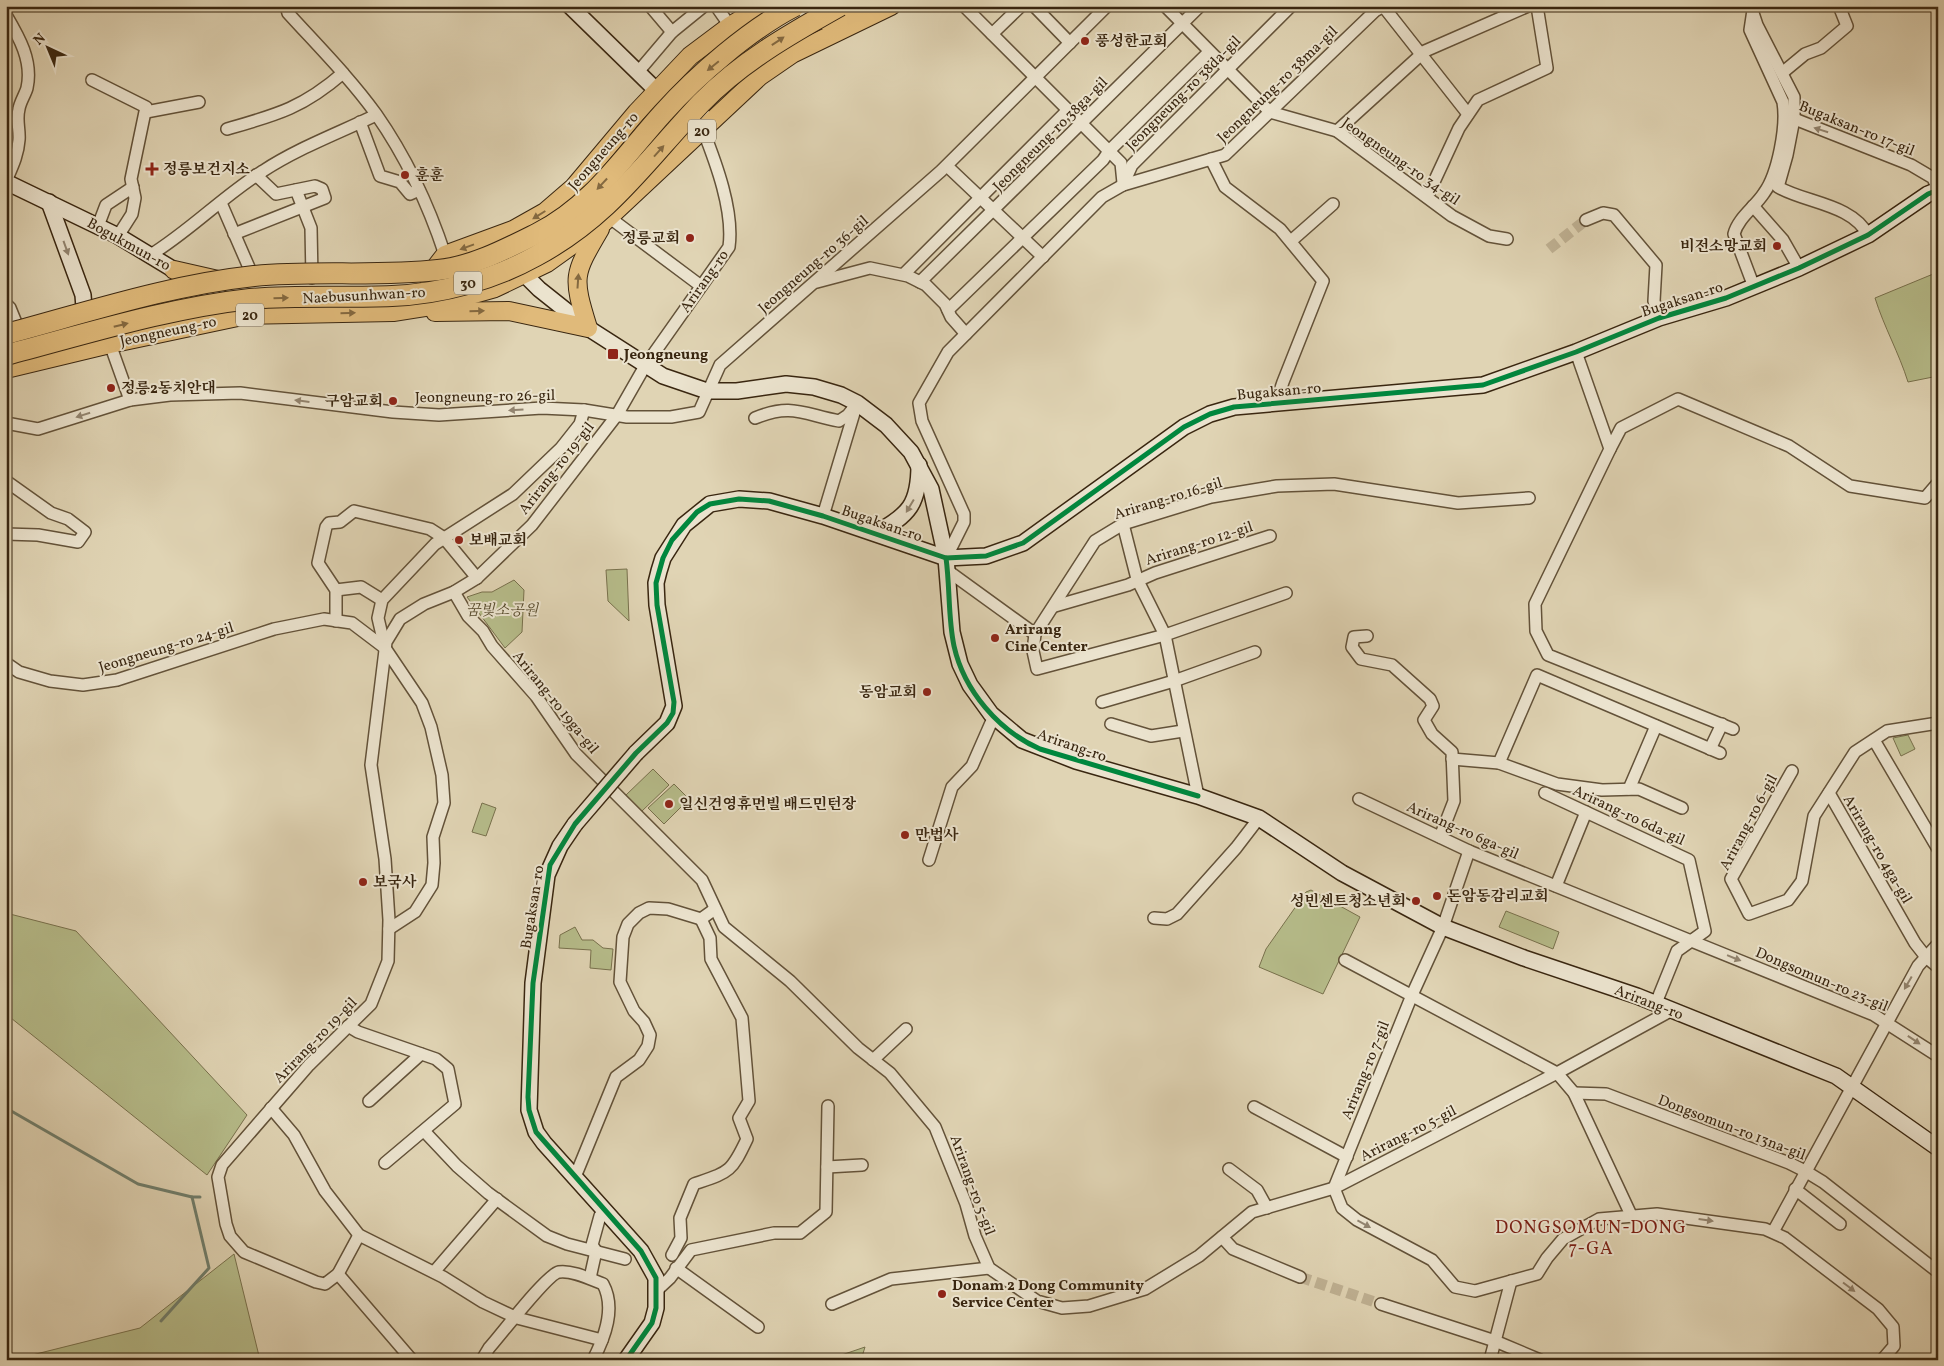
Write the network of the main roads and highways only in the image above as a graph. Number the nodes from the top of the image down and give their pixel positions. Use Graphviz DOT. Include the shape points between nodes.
graph roads {
  1 [pos="763,6"];
  2 [pos="795,6"];
  3 [pos="840,6"];
  4 [pos="859,6"];
  5 [pos="891,6"];
  6 [pos="792,54"];
  7 [pos="607,220"];
  8 [pos="174,270"];
  9 [pos="429,277"];
  10 [pos="230,282"];
  11 [pos="393,312"];
  12 [pos="106,314"];
  13 [pos="50,329"];
  14 [pos="11,337"];
  15 [pos="110,344"];
  16 [pos="6,355"];
  17 [pos="6,364"];
  18 [pos="6,369"];
  1 -- 9 [label="main road, Jeongneung-ro, one-way" via="690,56 656,90 574,187 545,212 513,230 445,255"];
  2 -- 14 [label="highway, Naebusunhwan-ro / 30, one-way, bridge" via="752,35 696,80 662,114 596,191 540,232 479,260 439,270 298,273 212,281 135,298"];
  16 -- 3 [label="highway, Naebusunhwan-ro / 30, one-way, bridge" via="204,306 251,299 393,296 436,291 489,278 536,257 587,224 628,186 702,102 728,78 787,35"];
  4 -- 6 [label="main road" via="834,19"];
  5 -- 6 [label="main road, Jeongneung-ro / 20"];
  6 -- 7 [label="main road, Jeongneung-ro / 20" via="760,76"];
  7 -- 11 [label="main road, Jeongneung-ro / 20" via="570,248 495,288 440,304"];
  11 -- 7 [label="main road, one-way" via="509,311 588,328 577,294 576,278 581,263"];
  8 -- 10 [label="main road"];
  9 -- 10 [label="main road, Jeongneung-ro / 20"];
  9 -- 11 [label="main road" via="439,279 442,290 439,296"];
  10 -- 12 [label="main road, Jeongneung-ro / 20"];
  15 -- 11 [label="main road, Jeongneung-ro / 20, one-way" via="248,315"];
  12 -- 13 [label="main road, Jeongneung-ro / 20"];
  12 -- 15 [label="main road" via="94,324 93,331 98,338"];
  13 -- 14 [label="main road, Jeongneung-ro / 20"];
  13 -- 17 [label="main road" via="66,334 67,344 62,349"];
  15 -- 18 [label="main road, Jeongneung-ro / 20"];
}
